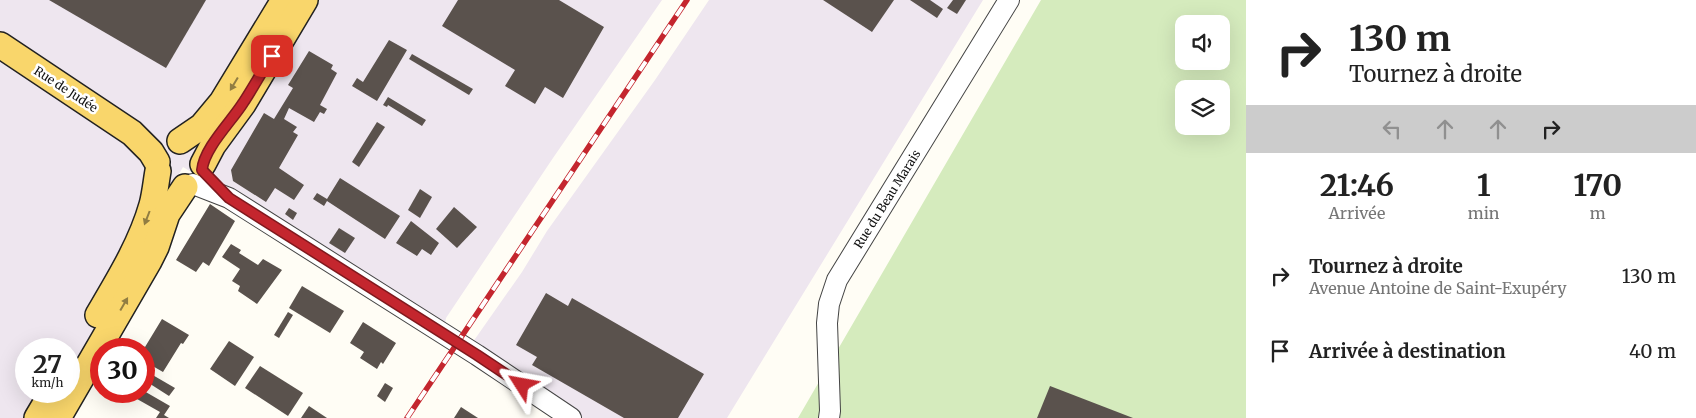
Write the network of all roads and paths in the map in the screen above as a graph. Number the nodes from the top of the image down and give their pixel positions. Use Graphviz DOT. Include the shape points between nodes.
graph roads {
  1 [pos="284,0"];
  2 [pos="305,0"];
  3 [pos="1009,0"];
  4 [pos="0,45"];
  5 [pos="166,154"];
  6 [pos="196,176"];
  7 [pos="80,346"];
  8 [pos="46,403"];
  9 [pos="38,418"];
  10 [pos="58,418"];
  11 [pos="571,418"];
  12 [pos="829,418"];
  1 -- 5 [label="main road, one-way" via="222,102 202,126"];
  2 -- 6 [label="main road"];
  3 -- 12 [label="street, Rue du Beau Marais" via="837,280 827,323"];
  4 -- 5 [label="main road, Rue de Judée" via="132,133 150,152"];
  5 -- 6 [label="main road" via="190,144 196,148 202,157"];
  5 -- 6 [label="main road" via="160,177 168,184 175,187"];
  5 -- 7 [label="main road, one-way" via="133,253"];
  10 -- 6 [label="main road, one-way" via="149,261 167,214"];
  6 -- 11 [label="street"];
  8 -- 9 [label="main road"];
}
